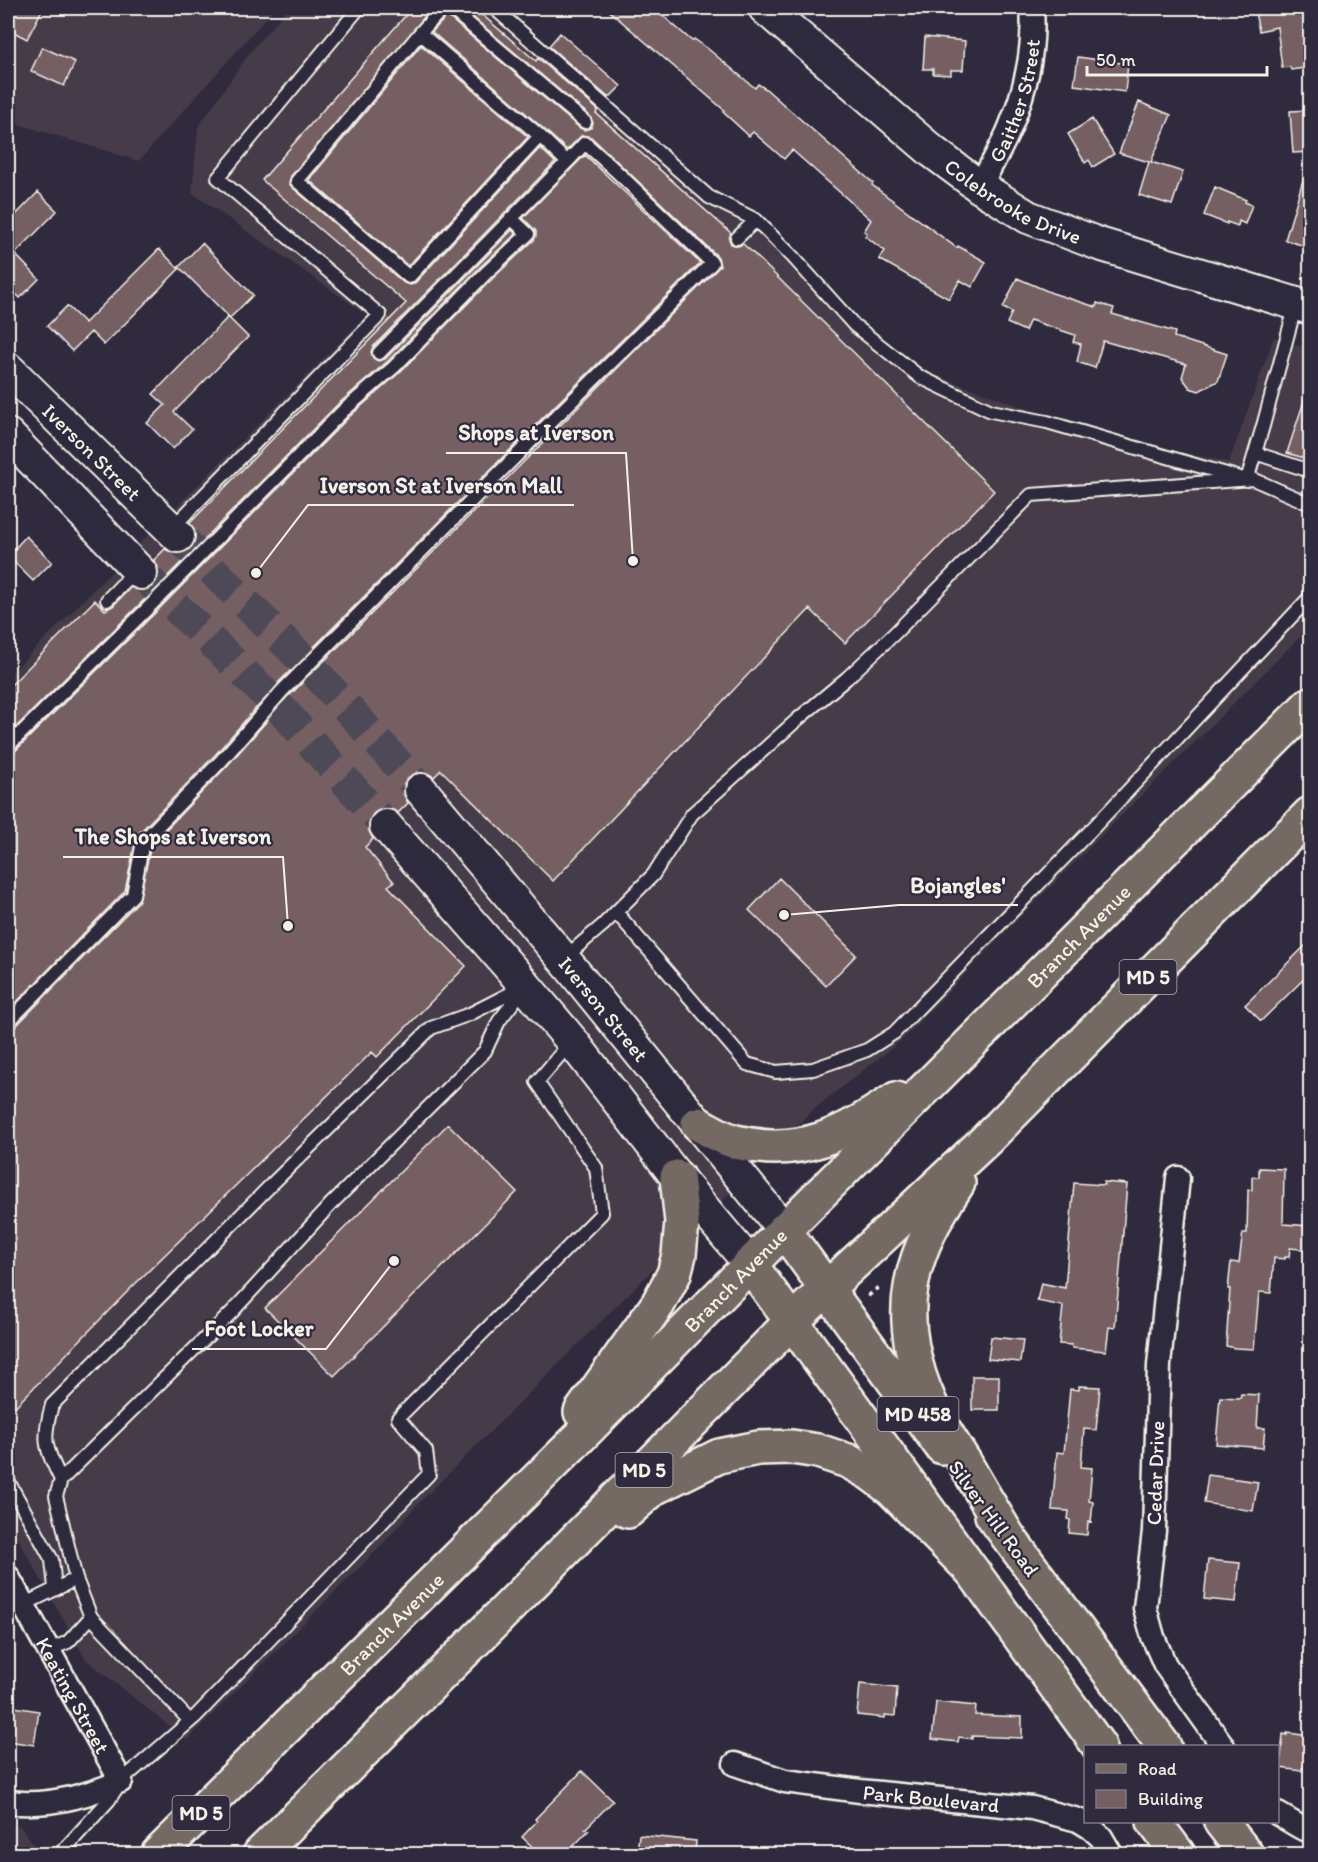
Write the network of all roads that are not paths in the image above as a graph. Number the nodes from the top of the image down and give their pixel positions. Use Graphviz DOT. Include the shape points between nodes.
graph roads {
  1 [pos="359,8"];
  2 [pos="443,8"];
  3 [pos="450,8"];
  4 [pos="494,8"];
  5 [pos="765,8"];
  6 [pos="1032,8"];
  7 [pos="420,33"];
  8 [pos="585,122"];
  9 [pos="540,136"];
  10 [pos="567,162"];
  11 [pos="980,187"];
  12 [pos="511,218"];
  13 [pos="756,219"];
  14 [pos="737,238"];
  15 [pos="1303,305"];
  16 [pos="379,353"];
  17 [pos="8,369"];
  18 [pos="8,435"];
  19 [pos="1255,453"];
  20 [pos="1311,471"];
  21 [pos="1246,480"];
  22 [pos="1311,504"];
  23 [pos="174,533"];
  24 [pos="139,571"];
  25 [pos="1311,597"];
  26 [pos="107,600"];
  27 [pos="1311,704"];
  28 [pos="8,746"];
  29 [pos="421,790"];
  30 [pos="1311,814"];
  31 [pos="386,826"];
  32 [pos="616,912"];
  33 [pos="563,959"];
  34 [pos="525,986"];
  35 [pos="8,1022"];
  36 [pos="572,1041"];
  37 [pos="948,1066"];
  38 [pos="698,1124"];
  39 [pos="986,1140"];
  40 [pos="677,1177"];
  41 [pos="1178,1178"];
  42 [pos="784,1230"];
  43 [pos="750,1264"];
  44 [pos="828,1288"];
  45 [pos="791,1322"];
  46 [pos="61,1479"];
  47 [pos="8,1481"];
  48 [pos="515,1502"];
  49 [pos="1009,1538"];
  50 [pos="972,1571"];
  51 [pos="8,1577"];
  52 [pos="76,1579"];
  53 [pos="55,1588"];
  54 [pos="23,1605"];
  55 [pos="91,1617"];
  56 [pos="497,1619"];
  57 [pos="49,1650"];
  58 [pos="190,1721"];
  59 [pos="1098,1745"];
  60 [pos="1163,1745"];
  61 [pos="1222,1745"];
  62 [pos="735,1764"];
  63 [pos="122,1781"];
  64 [pos="8,1802"];
  65 [pos="1279,1815"];
  66 [pos="1155,1823"];
  67 [pos="1223,1823"];
  68 [pos="1311,1831"];
  69 [pos="60,1854"];
  70 [pos="158,1854"];
  71 [pos="260,1854"];
  72 [pos="1111,1854"];
  73 [pos="1178,1854"];
  74 [pos="1246,1854"];
  1 -- 23 [label="lane" via="218,178 380,315"];
  2 -- 7 [label="lane"];
  3 -- 8 [label="lane"];
  4 -- 13 [label="lane" via="709,197"];
  5 -- 11 [label="main road, Colebrooke Drive" via="933,152"];
  6 -- 11 [label="street, Gaither Street" via="1027,76 1011,125"];
  7 -- 9 [label="lane"];
  7 -- 9 [label="lane" via="297,181 352,229 409,277"];
  9 -- 10 [label="lane"];
  10 -- 12 [label="lane"];
  10 -- 35 [label="lane" via="585,143 712,262 282,691 143,841 134,895"];
  11 -- 15 [label="main road, Colebrooke Drive" via="1028,217 1099,244"];
  12 -- 16 [label="lane"];
  12 -- 28 [label="lane" via="528,234 343,411"];
  13 -- 14 [label="lane"];
  13 -- 21 [label="lane" via="854,325 920,377 991,411 1047,422"];
  15 -- 19 [label="lane"];
  17 -- 23 [label="main road, Iverson Street"];
  18 -- 24 [label="main road"];
  19 -- 20 [label="lane"];
  19 -- 21 [label="lane"];
  21 -- 22 [label="lane" via="1253,479"];
  21 -- 32 [label="lane" via="1031,495 894,634 692,814 653,875"];
  24 -- 26 [label="lane"];
  25 -- 32 [label="lane" via="894,1033 867,1050 813,1069 776,1072 747,1064"];
  27 -- 37 [label="main road, Branch Avenue / MD 5"];
  29 -- 33 [label="main road, Iverson Street"];
  30 -- 39 [label="main road, MD 5"];
  31 -- 34 [label="main road"];
  32 -- 33 [label="lane"];
  33 -- 38 [label="main road, Iverson Street"];
  34 -- 36 [label="main road"];
  34 -- 46 [label="lane" via="499,1021 485,1051 331,1204 232,1312"];
  34 -- 46 [label="lane" via="470,1014 431,1028 51,1405 45,1428 48,1452"];
  36 -- 40 [label="main road"];
  36 -- 58 [label="lane" via="537,1082 596,1168 602,1213 398,1418 426,1451 429,1474"];
  37 -- 38 [label="main road" via="857,1125 817,1142 793,1147 734,1142"];
  37 -- 42 [label="main road, Branch Avenue / MD 5"];
  38 -- 42 [label="main road, Iverson Street"];
  39 -- 44 [label="main road, MD 5"];
  39 -- 49 [label="main road" via="926,1238 917,1260 909,1310 915,1358 930,1403"];
  40 -- 43 [label="main road"];
  40 -- 48 [label="main road" via="682,1222 674,1274 621,1358"];
  41 -- 61 [label="street, Cedar Drive" via="1159,1365 1154,1531 1145,1608 1165,1665"];
  42 -- 43 [label="main road, Branch Avenue / MD 5"];
  42 -- 44 [label="main road, Silver Hill Road / MD 458"];
  43 -- 45 [label="main road, MD 458"];
  43 -- 48 [label="main road, Branch Avenue / MD 5"];
  44 -- 45 [label="main road, MD 5"];
  44 -- 49 [label="main road, Silver Hill Road / MD 458"];
  45 -- 50 [label="main road, MD 458"];
  45 -- 56 [label="main road, MD 5"];
  46 -- 52 [label="lane" via="56,1496"];
  47 -- 53 [label="lane" via="52,1560"];
  48 -- 70 [label="main road, Branch Avenue / MD 5"];
  49 -- 60 [label="main road, Silver Hill Road / MD 458"];
  50 -- 56 [label="main road" via="891,1489 871,1474 818,1451 758,1448 719,1456 654,1488"];
  50 -- 59 [label="main road, MD 458"];
  51 -- 54 [label="street, Keating Street"];
  52 -- 53 [label="lane"];
  52 -- 55 [label="lane"];
  53 -- 54 [label="lane"];
  54 -- 57 [label="street, Keating Street"];
  55 -- 57 [label="lane" via="68,1642"];
  55 -- 58 [label="lane"];
  56 -- 71 [label="main road, MD 5"];
  57 -- 63 [label="street, Keating Street"];
  58 -- 63 [label="lane"];
  62 -- 72 [label="street, Park Boulevard" via="785,1781 1032,1808 1078,1820 1101,1837"];
  63 -- 64 [label="street" via="69,1799"];
  63 -- 69 [label="lane"];
  65 -- 68 [label="street"];
  66 -- 73 [label="main road"];
  67 -- 74 [label="main road"];
}
